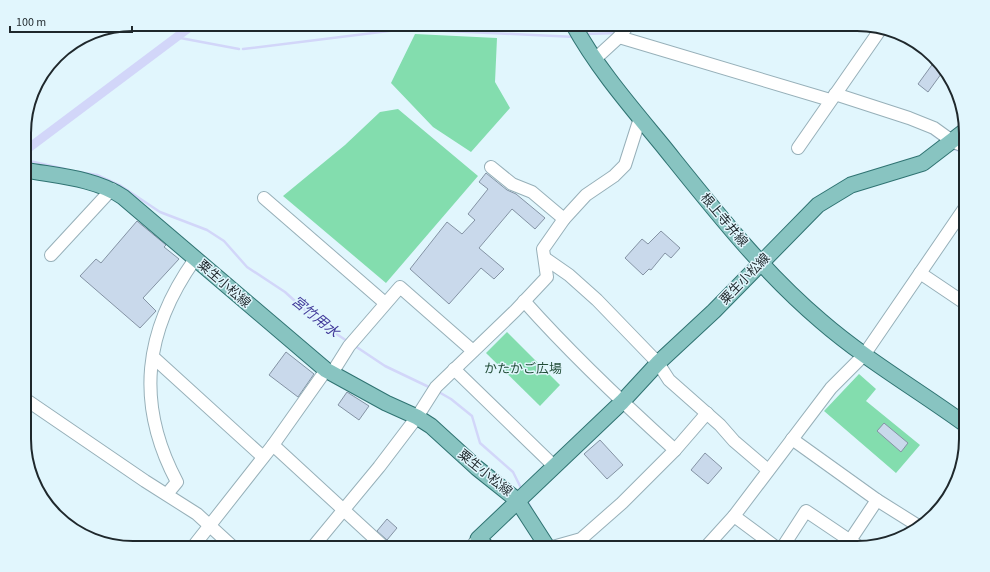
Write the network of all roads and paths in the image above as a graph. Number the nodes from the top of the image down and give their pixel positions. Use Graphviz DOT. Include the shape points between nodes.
graph roads {
  1 [pos="624,31"];
  2 [pos="578,32"];
  3 [pos="878,33"];
  4 [pos="620,37"];
  5 [pos="595,59"];
  6 [pos="833,97"];
  7 [pos="640,118"];
  8 [pos="959,136"];
  9 [pos="952,141"];
  10 [pos="959,144"];
  11 [pos="798,148"];
  12 [pos="491,166"];
  13 [pos="31,171"];
  14 [pos="112,189"];
  15 [pos="264,198"];
  16 [pos="959,216"];
  17 [pos="564,218"];
  18 [pos="52,255"];
  19 [pos="195,259"];
  20 [pos="546,259"];
  21 [pos="761,264"];
  22 [pos="920,273"];
  23 [pos="959,299"];
  24 [pos="524,301"];
  25 [pos="385,303"];
  26 [pos="473,351"];
  27 [pos="864,355"];
  28 [pos="152,357"];
  29 [pos="658,363"];
  30 [pos="454,369"];
  31 [pos="329,372"];
  32 [pos="622,402"];
  33 [pos="31,403"];
  34 [pos="707,413"];
  35 [pos="417,417"];
  36 [pos="959,420"];
  37 [pos="792,438"];
  38 [pos="273,445"];
  39 [pos="675,450"];
  40 [pos="263,457"];
  41 [pos="554,466"];
  42 [pos="768,470"];
  43 [pos="167,494"];
  44 [pos="522,496"];
  45 [pos="877,500"];
  46 [pos="343,509"];
  47 [pos="734,516"];
  48 [pos="210,524"];
  49 [pos="915,524"];
  50 [pos="197,541"];
  51 [pos="227,541"];
  52 [pos="318,541"];
  53 [pos="377,541"];
  54 [pos="483,541"];
  55 [pos="545,541"];
  56 [pos="575,541"];
  57 [pos="711,541"];
  58 [pos="768,541"];
  59 [pos="787,541"];
  60 [pos="843,541"];
  61 [pos="849,541"];
  1 -- 4 [label="street"];
  2 -- 5 [label="main road, 根上寺井線"];
  3 -- 6 [label="street"];
  4 -- 5 [label="street"];
  4 -- 6 [label="street"];
  5 -- 7 [label="main road, 根上寺井線"];
  6 -- 9 [label="street" via="909,118 934,128"];
  6 -- 11 [label="street"];
  7 -- 17 [label="street" via="625,164 614,176 586,195"];
  7 -- 21 [label="main road, 根上寺井線"];
  8 -- 9 [label="main road, 粟生小松線"];
  9 -- 10 [label="street"];
  9 -- 21 [label="main road, 粟生小松線" via="923,163 866,179 836,193 801,220"];
  12 -- 17 [label="street" via="512,184 532,192"];
  13 -- 14 [label="main road, 粟生小松線"];
  14 -- 18 [label="street"];
  14 -- 19 [label="main road, 粟生小松線"];
  15 -- 25 [label="street"];
  16 -- 22 [label="street"];
  17 -- 20 [label="street" via="543,249"];
  19 -- 28 [label="street" via="178,283 166,310"];
  19 -- 31 [label="main road, 粟生小松線"];
  20 -- 24 [label="street" via="547,277"];
  20 -- 29 [label="street" via="597,300"];
  21 -- 27 [label="main road, 根上寺井線" via="820,321"];
  21 -- 29 [label="main road, 粟生小松線"];
  22 -- 23 [label="street"];
  22 -- 27 [label="street"];
  24 -- 26 [label="street"];
  24 -- 32 [label="street"];
  25 -- 26 [label="street" via="400,287"];
  25 -- 31 [label="street"];
  26 -- 30 [label="street"];
  27 -- 36 [label="main road, 根上寺井線"];
  27 -- 37 [label="street" via="831,388"];
  28 -- 40 [label="street"];
  28 -- 43 [label="street" via="150,395 156,433 166,462 177,482"];
  29 -- 32 [label="main road, 粟生小松線"];
  29 -- 34 [label="street" via="670,380"];
  30 -- 35 [label="street" via="434,390"];
  30 -- 41 [label="street"];
  31 -- 35 [label="main road, 粟生小松線"];
  31 -- 38 [label="street"];
  32 -- 39 [label="street"];
  32 -- 41 [label="main road, 粟生小松線"];
  33 -- 43 [label="street"];
  34 -- 39 [label="street"];
  34 -- 42 [label="street" via="734,441"];
  35 -- 44 [label="main road, 粟生小松線"];
  35 -- 46 [label="street"];
  37 -- 42 [label="street"];
  37 -- 45 [label="street"];
  38 -- 40 [label="street"];
  38 -- 46 [label="street"];
  39 -- 56 [label="street" via="622,503 582,539"];
  40 -- 48 [label="street"];
  41 -- 44 [label="main road, 粟生小松線"];
  42 -- 47 [label="street"];
  43 -- 48 [label="street"];
  44 -- 54 [label="main road"];
  44 -- 55 [label="main road"];
  45 -- 49 [label="street"];
  45 -- 61 [label="street"];
  46 -- 52 [label="street"];
  46 -- 53 [label="street"];
  47 -- 57 [label="street"];
  47 -- 58 [label="street"];
  48 -- 50 [label="street"];
  48 -- 51 [label="street"];
  59 -- 60 [label="street" via="806,511"];
}
